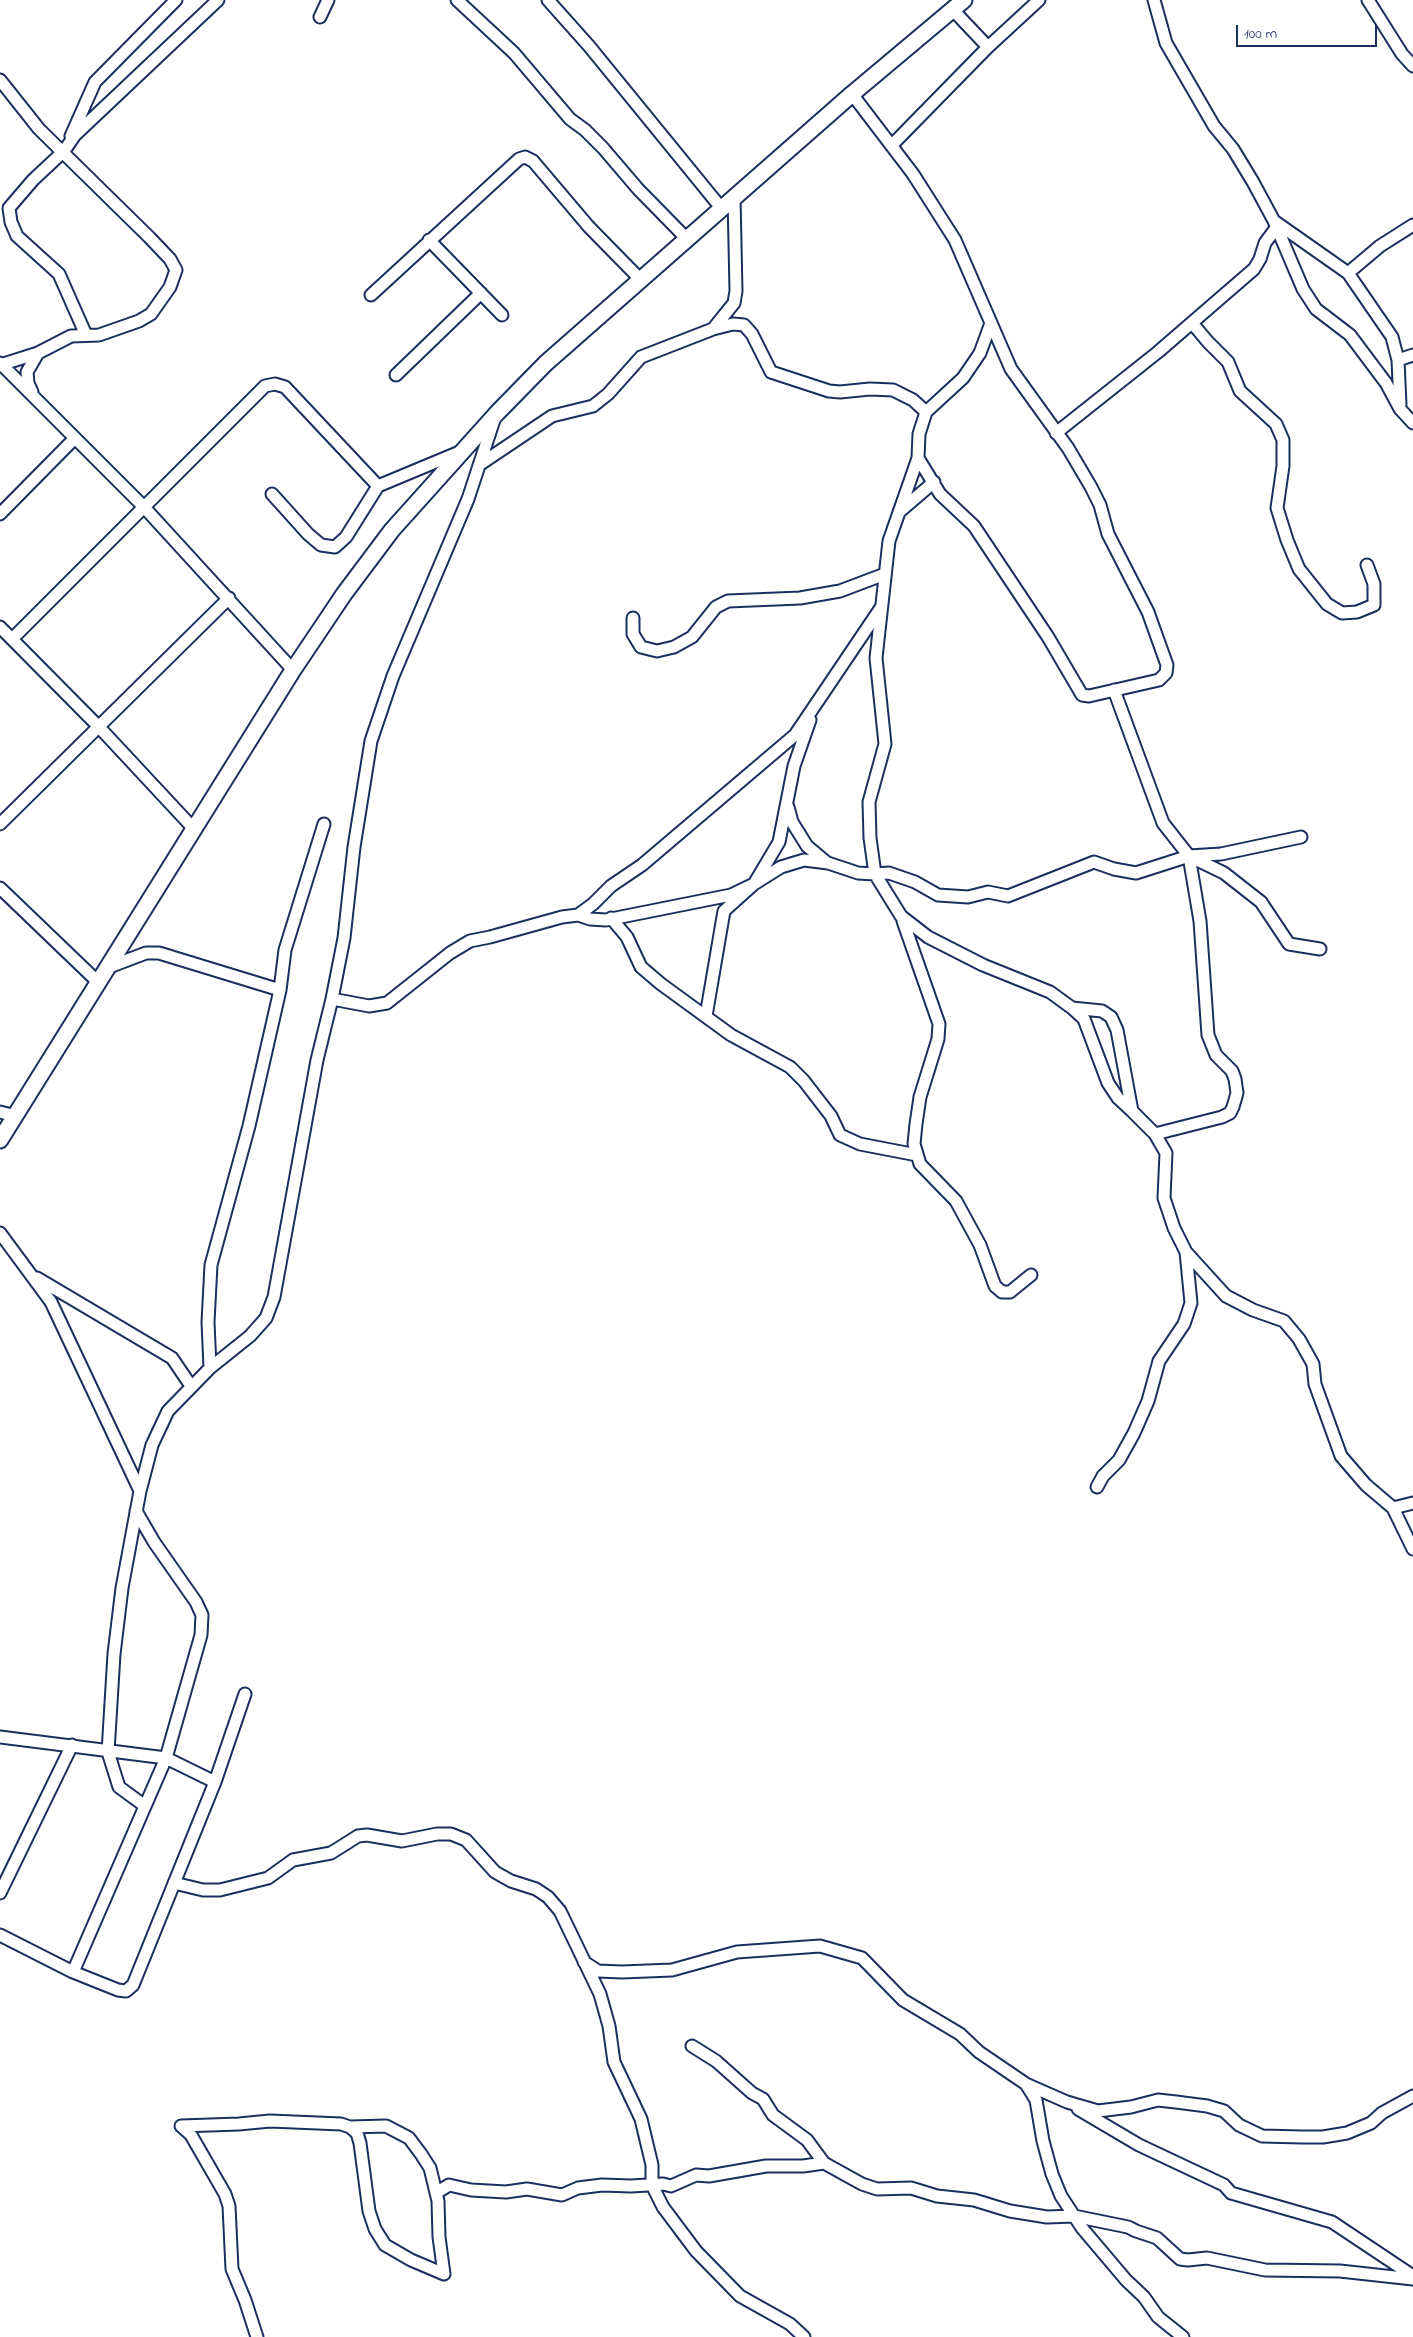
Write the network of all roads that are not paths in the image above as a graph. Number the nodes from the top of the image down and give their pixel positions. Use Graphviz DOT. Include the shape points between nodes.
graph roads {
  1 [pos="176,0"];
  2 [pos="218,0"];
  3 [pos="328,0"];
  4 [pos="457,0"];
  5 [pos="548,0"];
  6 [pos="1039,0"];
  7 [pos="1154,0"];
  8 [pos="1368,0"];
  9 [pos="959,5"];
  10 [pos="320,17"];
  11 [pos="988,47"];
  12 [pos="1413,66"];
  13 [pos="0,80"];
  14 [pos="3,90"];
  15 [pos="852,94"];
  16 [pos="892,145"];
  17 [pos="64,151"];
  18 [pos="734,197"];
  19 [pos="722,209"];
  20 [pos="1275,224"];
  21 [pos="1413,226"];
  22 [pos="687,239"];
  23 [pos="429,240"];
  24 [pos="1348,273"];
  25 [pos="640,280"];
  26 [pos="481,293"];
  27 [pos="371,295"];
  28 [pos="502,315"];
  29 [pos="991,323"];
  30 [pos="1192,323"];
  31 [pos="712,329"];
  32 [pos="86,335"];
  33 [pos="38,353"];
  34 [pos="1413,355"];
  35 [pos="1398,360"];
  36 [pos="0,364"];
  37 [pos="396,375"];
  38 [pos="34,395"];
  39 [pos="1400,409"];
  40 [pos="926,412"];
  41 [pos="497,413"];
  42 [pos="1413,422"];
  43 [pos="1056,434"];
  44 [pos="75,438"];
  45 [pos="462,451"];
  46 [pos="918,458"];
  47 [pos="480,465"];
  48 [pos="934,482"];
  49 [pos="378,486"];
  50 [pos="272,494"];
  51 [pos="143,506"];
  52 [pos="899,512"];
  53 [pos="0,514"];
  54 [pos="1367,565"];
  55 [pos="885,574"];
  56 [pos="229,598"];
  57 [pos="881,607"];
  58 [pos="632,618"];
  59 [pos="0,627"];
  60 [pos="12,639"];
  61 [pos="293,670"];
  62 [pos="1114,690"];
  63 [pos="814,709"];
  64 [pos="99,727"];
  65 [pos="787,804"];
  66 [pos="0,824"];
  67 [pos="324,824"];
  68 [pos="194,829"];
  69 [pos="1301,838"];
  70 [pos="1189,856"];
  71 [pos="828,863"];
  72 [pos="875,874"];
  73 [pos="754,884"];
  74 [pos="0,888"];
  75 [pos="578,915"];
  76 [pos="901,916"];
  77 [pos="612,918"];
  78 [pos="1320,949"];
  79 [pos="109,967"];
  80 [pos="99,983"];
  81 [pos="280,990"];
  82 [pos="332,999"];
  83 [pos="1072,1008"];
  84 [pos="706,1016"];
  85 [pos="1132,1111"];
  86 [pos="0,1112"];
  87 [pos="16,1116"];
  88 [pos="1155,1134"];
  89 [pos="0,1140"];
  90 [pos="917,1155"];
  91 [pos="0,1233"];
  92 [pos="1186,1252"];
  93 [pos="30,1273"];
  94 [pos="1031,1275"];
  95 [pos="210,1368"];
  96 [pos="191,1386"];
  97 [pos="1097,1488"];
  98 [pos="140,1491"];
  99 [pos="1413,1503"];
  100 [pos="1393,1508"];
  101 [pos="136,1511"];
  102 [pos="1400,1520"];
  103 [pos="1413,1525"];
  104 [pos="1413,1549"];
  105 [pos="245,1694"];
  106 [pos="1,1739"];
  107 [pos="72,1745"];
  108 [pos="108,1752"];
  109 [pos="166,1758"];
  110 [pos="215,1782"];
  111 [pos="145,1806"];
  112 [pos="174,1883"];
  113 [pos="0,1893"];
  114 [pos="0,1935"];
  115 [pos="583,1960"];
  116 [pos="73,1972"];
  117 [pos="692,2046"];
  118 [pos="1026,2084"];
  119 [pos="1413,2096"];
  120 [pos="1067,2102"];
  121 [pos="350,2127"];
  122 [pos="824,2163"];
  123 [pos="652,2185"];
  124 [pos="436,2193"];
  125 [pos="1074,2216"];
  126 [pos="1413,2277"];
  127 [pos="257,2337"];
  128 [pos="804,2337"];
  129 [pos="1183,2337"];
  1 -- 17 [label="street" via="95,82"];
  2 -- 17 [label="street" via="75,135"];
  3 -- 10 [label="street"];
  4 -- 22 [label="street" via="514,53 570,119 603,148"];
  5 -- 19 [label="street"];
  6 -- 11 [label="street"];
  7 -- 20 [label="street" via="1170,51 1214,126 1233,149"];
  8 -- 12 [label="street"];
  9 -- 11 [label="street"];
  9 -- 15 [label="main road"];
  11 -- 16 [label="street"];
  13 -- 14 [label="street"];
  14 -- 17 [label="street"];
  15 -- 16 [label="street"];
  15 -- 18 [label="main road"];
  16 -- 29 [label="street" via="955,240"];
  17 -- 32 [label="street" via="9,208 17,236 59,274"];
  17 -- 32 [label="street" via="176,270 170,287 151,314 107,332"];
  18 -- 19 [label="main road"];
  18 -- 31 [label="street" via="734,303"];
  19 -- 22 [label="main road"];
  20 -- 24 [label="street"];
  20 -- 30 [label="street" via="1254,269"];
  20 -- 39 [label="street" via="1303,289 1316,308 1350,335 1386,383"];
  21 -- 24 [label="street" via="1380,246"];
  22 -- 25 [label="main road"];
  23 -- 25 [label="street" via="519,159 528,157"];
  23 -- 26 [label="street"];
  23 -- 27 [label="street"];
  24 -- 35 [label="street" via="1392,337"];
  25 -- 41 [label="main road" via="546,363"];
  26 -- 28 [label="street"];
  26 -- 37 [label="street"];
  29 -- 40 [label="street" via="980,353 963,378"];
  29 -- 43 [label="street" via="1011,369"];
  30 -- 43 [label="street"];
  30 -- 54 [label="street" via="1228,362 1240,391 1276,424 1283,440 1278,508 1299,569 1327,604 1342,613 1357,612 1374,605 1374,584"];
  31 -- 40 [label="street" via="744,325 772,372 786,378 835,391 893,390 913,400"];
  31 -- 47 [label="street" via="641,357 593,406 552,416"];
  32 -- 33 [label="street" via="61,340"];
  33 -- 36 [label="street"];
  33 -- 38 [label="street" via="26,372"];
  34 -- 35 [label="street"];
  35 -- 39 [label="street"];
  36 -- 38 [label="street"];
  38 -- 44 [label="street"];
  39 -- 42 [label="street"];
  40 -- 46 [label="street" via="919,434"];
  41 -- 45 [label="main road"];
  41 -- 47 [label="street"];
  43 -- 62 [label="street" via="1100,505 1108,534 1148,612 1167,665 1166,673 1159,680"];
  44 -- 51 [label="street"];
  44 -- 53 [label="street"];
  45 -- 49 [label="street"];
  45 -- 61 [label="main road" via="392,530"];
  46 -- 48 [label="street"];
  46 -- 52 [label="street"];
  47 -- 82 [label="street" via="393,676 371,742 354,846 344,938"];
  48 -- 52 [label="street"];
  48 -- 62 [label="street" via="940,494 974,526 1048,637 1082,695"];
  49 -- 50 [label="street" via="351,530 335,546 321,545"];
  49 -- 51 [label="street" via="285,387 275,384 265,386"];
  51 -- 56 [label="street"];
  51 -- 60 [label="street"];
  52 -- 55 [label="street" via="889,541"];
  55 -- 57 [label="street"];
  55 -- 58 [label="street" via="840,591 800,598 728,601 716,607 692,637 674,647 657,651 641,647 633,634"];
  56 -- 61 [label="street"];
  56 -- 64 [label="street"];
  57 -- 63 [label="street"];
  57 -- 72 [label="street" via="876,658 885,744 869,802"];
  59 -- 60 [label="street"];
  60 -- 64 [label="street"];
  61 -- 68 [label="main road"];
  62 -- 70 [label="street" via="1163,823"];
  63 -- 65 [label="street" via="794,766"];
  63 -- 75 [label="street" via="795,735"];
  64 -- 66 [label="street"];
  64 -- 68 [label="street"];
  65 -- 71 [label="street" via="792,822 807,846"];
  65 -- 73 [label="street" via="779,842"];
  67 -- 81 [label="street" via="285,950"];
  68 -- 79 [label="main road"];
  69 -- 70 [label="street" via="1221,854"];
  70 -- 72 [label="street" via="1136,872 1094,862 1008,896 988,892 968,898 938,895 916,882 889,874"];
  70 -- 78 [label="street" via="1224,873 1261,902 1290,944"];
  70 -- 88 [label="street" via="1200,921 1208,1035 1216,1055 1236,1079 1236,1093 1230,1113"];
  71 -- 72 [label="street" via="858,873"];
  71 -- 73 [label="street" via="804,860 781,868"];
  72 -- 76 [label="street"];
  73 -- 77 [label="street" via="731,895 703,902"];
  73 -- 84 [label="street" via="724,911"];
  74 -- 80 [label="street"];
  75 -- 77 [label="street" via="590,919"];
  75 -- 82 [label="street" via="470,941 387,1003 369,1006"];
  76 -- 83 [label="street" via="933,940 1050,992"];
  76 -- 90 [label="street" via="939,1024 938,1039 920,1097 914,1144"];
  77 -- 84 [label="street" via="627,937 641,967"];
  79 -- 80 [label="main road"];
  79 -- 81 [label="street" via="146,953 159,953"];
  80 -- 87 [label="main road"];
  81 -- 95 [label="street" via="249,1126 212,1265 208,1322"];
  82 -- 95 [label="street" via="317,1060 274,1297 266,1318 250,1336"];
  83 -- 85 [label="street" via="1084,1019 1108,1083"];
  83 -- 85 [label="street" via="1102,1011 1111,1017 1117,1030"];
  84 -- 90 [label="street" via="731,1035 790,1067 831,1116 840,1135 860,1144"];
  85 -- 88 [label="street"];
  86 -- 87 [label="street"];
  87 -- 89 [label="main road"];
  88 -- 92 [label="street" via="1166,1153 1164,1198"];
  90 -- 94 [label="street" via="920,1164 956,1202 980,1245 995,1286 1002,1292 1010,1292"];
  91 -- 93 [label="street"];
  92 -- 97 [label="street" via="1190,1303 1184,1324 1159,1361 1148,1401 1134,1433 1119,1460 1103,1476"];
  92 -- 100 [label="street" via="1226,1296 1284,1321 1299,1339 1313,1364 1315,1384 1342,1456 1366,1485"];
  93 -- 96 [label="street" via="172,1358"];
  93 -- 98 [label="street" via="51,1302"];
  95 -- 96 [label="street"];
  96 -- 98 [label="street" via="168,1411 152,1445"];
  98 -- 101 [label="street"];
  99 -- 100 [label="street"];
  100 -- 102 [label="street"];
  101 -- 108 [label="street" via="114,1654"];
  101 -- 109 [label="street" via="202,1615 200,1635"];
  102 -- 103 [label="street"];
  102 -- 104 [label="street"];
  105 -- 110 [label="street"];
  106 -- 107 [label="street"];
  107 -- 108 [label="street"];
  107 -- 113 [label="street"];
  108 -- 109 [label="street"];
  108 -- 111 [label="street" via="119,1787"];
  109 -- 110 [label="street"];
  109 -- 111 [label="street"];
  110 -- 112 [label="street"];
  111 -- 116 [label="street"];
  112 -- 115 [label="street" via="203,1890 220,1890 268,1878 293,1860 331,1853 358,1836 402,1841 451,1834 466,1840 495,1872 548,1896 560,1911"];
  112 -- 116 [label="street" via="133,1985 126,1991 118,1990"];
  114 -- 116 [label="street"];
  115 -- 118 [label="street" via="598,1971 622,1972 672,1970 737,1952 820,1946 842,1952 862,1958 902,2000 960,2034 979,2052"];
  115 -- 123 [label="street" via="600,1994 618,2072 641,2118 652,2165"];
  117 -- 122 [label="street" via="763,2099 773,2115 807,2140"];
  118 -- 120 [label="street"];
  118 -- 125 [label="street" via="1036,2100 1052,2174"];
  119 -- 120 [label="street" via="1371,2123 1347,2133 1323,2137 1262,2136 1239,2125 1224,2111 1207,2106 1158,2100 1098,2111"];
  120 -- 126 [label="street" via="1138,2145 1224,2186 1231,2193 1332,2222"];
  121 -- 124 [label="street" via="386,2126 409,2138 430,2168"];
  121 -- 124 [label="street" via="357,2133 360,2143 369,2210 385,2245 444,2274"];
  121 -- 127 [label="street" via="270,2121 181,2126 191,2135 225,2194 232,2269"];
  122 -- 123 [label="street" via="766,2166 690,2176 671,2186"];
  122 -- 125 [label="street" via="877,2189 911,2188 1010,2210 1047,2216"];
  123 -- 124 [label="street" via="602,2184 578,2188 562,2196 527,2189 506,2192 449,2185"];
  123 -- 128 [label="street" via="677,2227 723,2280 740,2296 790,2324"];
  125 -- 126 [label="street" via="1145,2233 1157,2238 1180,2259 1207,2258 1265,2270 1340,2271"];
  125 -- 129 [label="street" via="1158,2317"];
}
